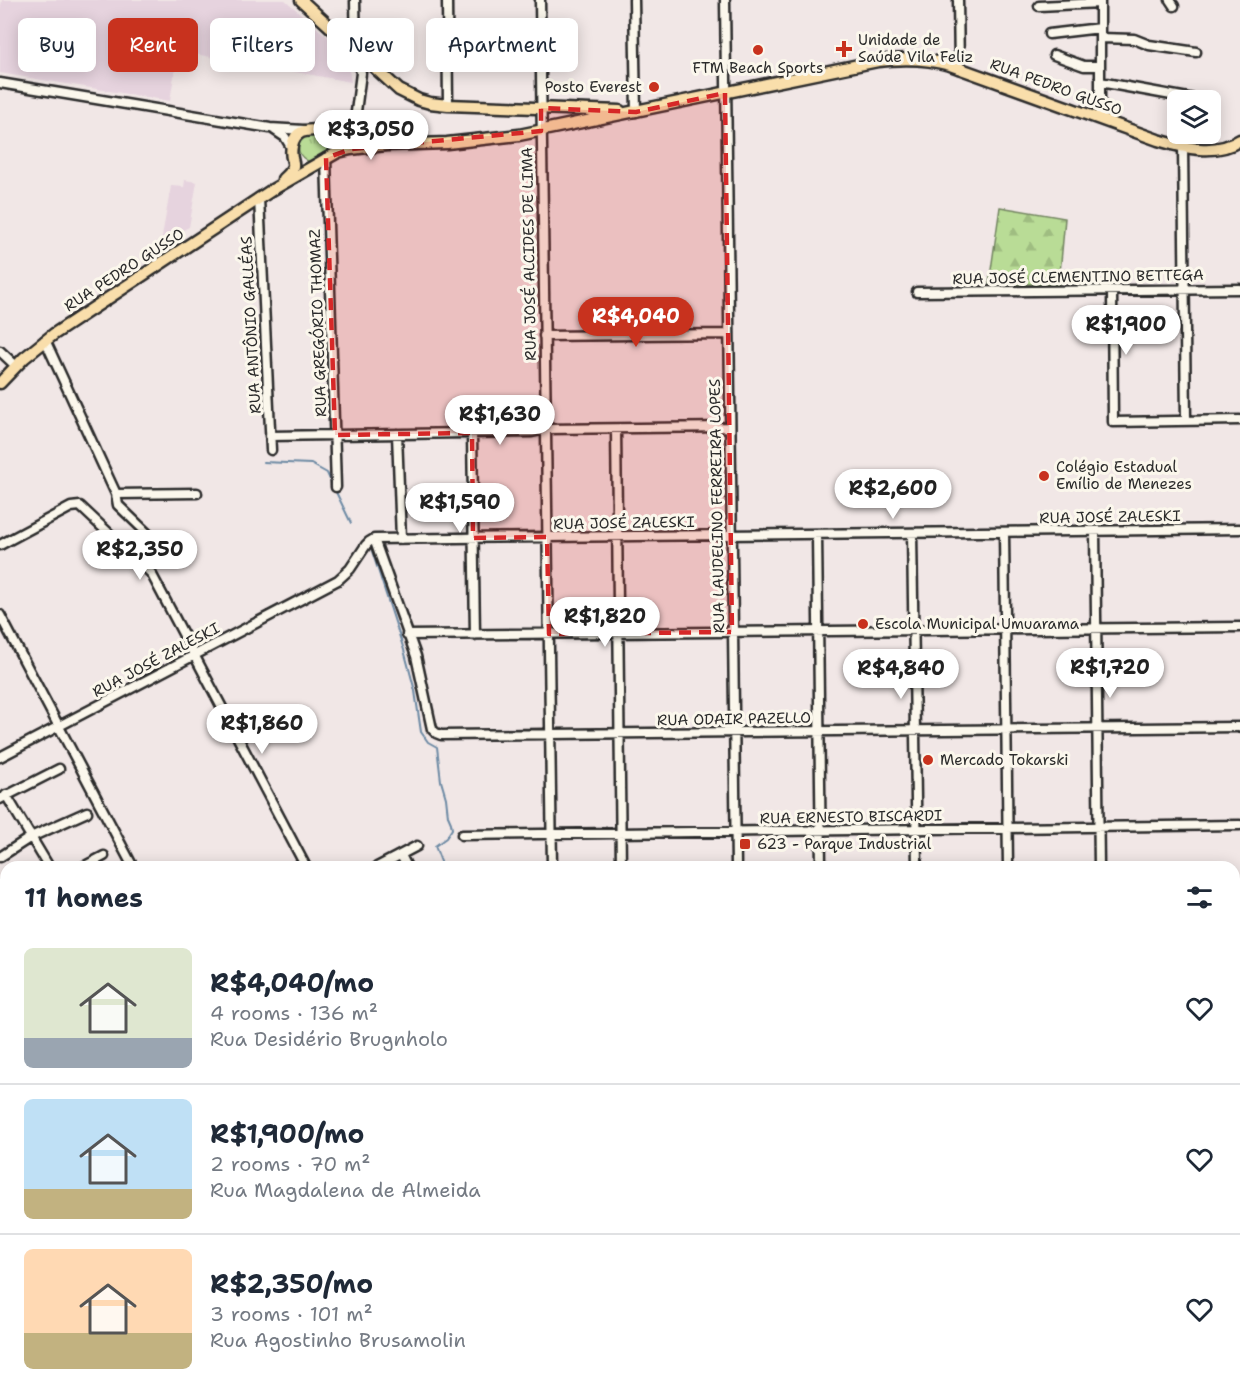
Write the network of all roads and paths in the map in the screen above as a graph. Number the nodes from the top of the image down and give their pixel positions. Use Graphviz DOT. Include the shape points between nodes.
graph roads {
  1 [pos="301,0"];
  2 [pos="355,0"];
  3 [pos="447,0"];
  4 [pos="540,0"];
  5 [pos="634,0"];
  6 [pos="725,0"];
  7 [pos="958,0"];
  8 [pos="1101,1"];
  9 [pos="1078,2"];
  10 [pos="1039,6"];
  11 [pos="355,18"];
  12 [pos="327,24"];
  13 [pos="1100,33"];
  14 [pos="1049,34"];
  15 [pos="1196,52"];
  16 [pos="1054,55"];
  17 [pos="1100,66"];
  18 [pos="959,69"];
  19 [pos="361,72"];
  20 [pos="378,72"];
  21 [pos="1100,82"];
  22 [pos="0,83"];
  23 [pos="725,93"];
  24 [pos="1167,94"];
  25 [pos="448,105"];
  26 [pos="541,108"];
  27 [pos="355,112"];
  28 [pos="636,112"];
  29 [pos="1100,119"];
  30 [pos="270,128"];
  31 [pos="304,130"];
  32 [pos="339,130"];
  33 [pos="541,131"];
  34 [pos="353,135"];
  35 [pos="1240,137"];
  36 [pos="386,145"];
  37 [pos="1183,146"];
  38 [pos="351,149"];
  39 [pos="292,153"];
  40 [pos="326,158"];
  41 [pos="307,169"];
  42 [pos="272,190"];
  43 [pos="259,198"];
  44 [pos="1240,289"];
  45 [pos="1112,290"];
  46 [pos="1184,290"];
  47 [pos="917,292"];
  48 [pos="728,334"];
  49 [pos="544,336"];
  50 [pos="45,340"];
  51 [pos="0,351"];
  52 [pos="16,366"];
  53 [pos="0,383"];
  54 [pos="1240,420"];
  55 [pos="1186,421"];
  56 [pos="730,427"];
  57 [pos="546,429"];
  58 [pos="616,429"];
  59 [pos="472,433"];
  60 [pos="397,434"];
  61 [pos="335,435"];
  62 [pos="270,436"];
  63 [pos="271,450"];
  64 [pos="336,487"];
  65 [pos="197,493"];
  66 [pos="116,494"];
  67 [pos="1240,529"];
  68 [pos="1095,531"];
  69 [pos="1004,532"];
  70 [pos="912,533"];
  71 [pos="817,534"];
  72 [pos="731,535"];
  73 [pos="150,536"];
  74 [pos="617,536"];
  75 [pos="547,537"];
  76 [pos="473,538"];
  77 [pos="374,539"];
  78 [pos="401,539"];
  79 [pos="0,545"];
  80 [pos="0,615"];
  81 [pos="1240,627"];
  82 [pos="1096,629"];
  83 [pos="914,630"];
  84 [pos="1005,630"];
  85 [pos="818,631"];
  86 [pos="732,632"];
  87 [pos="618,633"];
  88 [pos="549,634"];
  89 [pos="407,635"];
  90 [pos="474,635"];
  91 [pos="194,655"];
  92 [pos="59,726"];
  93 [pos="1240,727"];
  94 [pos="1097,728"];
  95 [pos="1007,729"];
  96 [pos="915,730"];
  97 [pos="734,732"];
  98 [pos="819,732"];
  99 [pos="619,734"];
  100 [pos="550,735"];
  101 [pos="0,757"];
  102 [pos="59,769"];
  103 [pos="3,797"];
  104 [pos="87,812"];
  105 [pos="1240,825"];
  106 [pos="1099,826"];
  107 [pos="1008,828"];
  108 [pos="916,829"];
  109 [pos="821,830"];
  110 [pos="735,832"];
  111 [pos="620,833"];
  112 [pos="552,834"];
  113 [pos="462,835"];
  114 [pos="31,837"];
  115 [pos="417,846"];
  116 [pos="400,855"];
  117 [pos="104,856"];
  118 [pos="0,857"];
  119 [pos="45,861"];
  120 [pos="94,861"];
  121 [pos="130,861"];
  122 [pos="303,861"];
  123 [pos="394,861"];
  124 [pos="404,861"];
  125 [pos="552,861"];
  126 [pos="621,861"];
  127 [pos="736,861"];
  128 [pos="821,861"];
  129 [pos="917,861"];
  130 [pos="1008,861"];
  131 [pos="1099,861"];
  1 -- 12 [label="main road"];
  2 -- 11 [label="street"];
  3 -- 25 [label="street"];
  4 -- 26 [label="street, RUA JOSÉ ALCIDES DE LIMA"];
  5 -- 28 [label="street"];
  6 -- 23 [label="street, RUA LAUDELINO FERREIRA LOPES"];
  7 -- 18 [label="street"];
  8 -- 9 [label="street"];
  8 -- 13 [label="street"];
  9 -- 10 [label="street"];
  13 -- 14 [label="street"];
  13 -- 15 [label="street"];
  13 -- 17 [label="street"];
  16 -- 17 [label="street" via="1084,66"];
  17 -- 21 [label="street"];
  18 -- 23 [label="main road, RUA PEDRO GUSSO" via="929,60 890,60"];
  18 -- 29 [label="main road, RUA PEDRO GUSSO"];
  19 -- 27 [label="street"];
  20 -- 25 [label="main road" via="408,95"];
  21 -- 24 [label="street"];
  21 -- 29 [label="street"];
  22 -- 30 [label="street"];
  23 -- 28 [label="main road, RUA PEDRO GUSSO"];
  23 -- 48 [label="street, RUA LAUDELINO FERREIRA LOPES"];
  25 -- 26 [label="main road"];
  26 -- 28 [label="main road"];
  26 -- 33 [label="street, RUA JOSÉ ALCIDES DE LIMA"];
  27 -- 32 [label="street"];
  27 -- 34 [label="street"];
  28 -- 33 [label="main road, RUA PEDRO GUSSO"];
  29 -- 37 [label="main road, RUA PEDRO GUSSO"];
  30 -- 31 [label="street"];
  30 -- 39 [label="street" via="285,137"];
  31 -- 32 [label="main road, RUA PEDRO GUSSO"];
  31 -- 39 [label="main road, RUA PEDRO GUSSO" via="294,138"];
  32 -- 34 [label="main road, RUA PEDRO GUSSO"];
  33 -- 36 [label="main road, RUA PEDRO GUSSO" via="472,141"];
  33 -- 49 [label="street, RUA JOSÉ ALCIDES DE LIMA"];
  34 -- 36 [label="main road, RUA PEDRO GUSSO"];
  34 -- 38 [label="main road"];
  35 -- 37 [label="main road, RUA PEDRO GUSSO"];
  36 -- 38 [label="main road, RUA PEDRO GUSSO"];
  37 -- 46 [label="street"];
  38 -- 40 [label="main road, RUA PEDRO GUSSO"];
  39 -- 41 [label="main road" via="300,166"];
  39 -- 42 [label="main road, RUA PEDRO GUSSO" via="293,169"];
  40 -- 41 [label="main road, RUA PEDRO GUSSO"];
  40 -- 61 [label="street, RUA GREGÓRIO THOMAZ"];
  41 -- 42 [label="main road, RUA PEDRO GUSSO"];
  42 -- 43 [label="main road, RUA PEDRO GUSSO"];
  43 -- 50 [label="main road, RUA PEDRO GUSSO"];
  43 -- 62 [label="street, RUA ANTÔNIO GALLÉAS"];
  44 -- 46 [label="street, RUA JOSÉ CLEMENTINO BETTEGA"];
  45 -- 46 [label="street, RUA JOSÉ CLEMENTINO BETTEGA"];
  45 -- 47 [label="street, RUA JOSÉ CLEMENTINO BETTEGA"];
  45 -- 55 [label="street" via="1113,422"];
  46 -- 55 [label="street"];
  48 -- 49 [label="street"];
  48 -- 56 [label="street, RUA LAUDELINO FERREIRA LOPES"];
  49 -- 57 [label="street, RUA JOSÉ ALCIDES DE LIMA"];
  50 -- 52 [label="main road, RUA PEDRO GUSSO"];
  50 -- 66 [label="street"];
  51 -- 52 [label="street"];
  52 -- 53 [label="main road, RUA PEDRO GUSSO"];
  54 -- 55 [label="street"];
  56 -- 58 [label="street"];
  56 -- 72 [label="street, RUA LAUDELINO FERREIRA LOPES"];
  57 -- 58 [label="street"];
  57 -- 59 [label="street"];
  57 -- 75 [label="street, RUA JOSÉ ALCIDES DE LIMA"];
  58 -- 74 [label="street"];
  59 -- 60 [label="street"];
  59 -- 76 [label="street"];
  60 -- 61 [label="street"];
  60 -- 78 [label="street"];
  61 -- 62 [label="street"];
  61 -- 64 [label="street, RUA GREGÓRIO THOMAZ"];
  62 -- 63 [label="street, RUA ANTÔNIO GALLÉAS"];
  65 -- 66 [label="street"];
  66 -- 73 [label="street" via="117,505"];
  67 -- 68 [label="street, RUA JOSÉ ZALESKI"];
  68 -- 69 [label="street, RUA JOSÉ ZALESKI"];
  68 -- 82 [label="street"];
  69 -- 70 [label="street, RUA JOSÉ ZALESKI"];
  69 -- 84 [label="street"];
  70 -- 71 [label="street, RUA JOSÉ ZALESKI"];
  70 -- 83 [label="street"];
  71 -- 72 [label="street, RUA JOSÉ ZALESKI"];
  71 -- 85 [label="street"];
  72 -- 74 [label="street, RUA JOSÉ ZALESKI"];
  72 -- 86 [label="street, RUA LAUDELINO FERREIRA LOPES"];
  74 -- 75 [label="street, RUA JOSÉ ZALESKI"];
  74 -- 87 [label="street"];
  75 -- 76 [label="street, RUA JOSÉ ZALESKI"];
  75 -- 88 [label="street, RUA JOSÉ ALCIDES DE LIMA"];
  76 -- 78 [label="street, RUA JOSÉ ZALESKI"];
  76 -- 90 [label="street"];
  77 -- 78 [label="street, RUA JOSÉ ZALESKI"];
  77 -- 89 [label="street"];
  77 -- 91 [label="street, RUA JOSÉ ZALESKI" via="342,577"];
  79 -- 91 [label="street" via="71,507 83,507 151,573"];
  80 -- 92 [label="street"];
  81 -- 82 [label="street"];
  82 -- 84 [label="street"];
  82 -- 94 [label="street"];
  83 -- 84 [label="street"];
  83 -- 85 [label="street"];
  83 -- 96 [label="street"];
  84 -- 95 [label="street"];
  85 -- 86 [label="street"];
  85 -- 98 [label="street"];
  86 -- 87 [label="street"];
  86 -- 97 [label="street, RUA LAUDELINO FERREIRA LOPES"];
  87 -- 88 [label="street"];
  87 -- 99 [label="street"];
  88 -- 90 [label="street"];
  88 -- 100 [label="street, RUA JOSÉ ALCIDES DE LIMA"];
  89 -- 90 [label="street"];
  89 -- 100 [label="street, RUA ODAIR PAZELLO" via="436,733"];
  91 -- 92 [label="street, RUA JOSÉ ZALESKI"];
  91 -- 122 [label="street"];
  92 -- 101 [label="street, RUA JOSÉ ZALESKI"];
  92 -- 121 [label="street"];
  93 -- 94 [label="street, RUA ODAIR PAZELLO"];
  94 -- 95 [label="street, RUA ODAIR PAZELLO"];
  94 -- 106 [label="street"];
  95 -- 96 [label="street, RUA ODAIR PAZELLO"];
  95 -- 107 [label="street"];
  96 -- 98 [label="street, RUA ODAIR PAZELLO"];
  96 -- 108 [label="street"];
  97 -- 98 [label="street, RUA ODAIR PAZELLO"];
  97 -- 99 [label="street, RUA ODAIR PAZELLO"];
  97 -- 110 [label="street, RUA LAUDELINO FERREIRA LOPES"];
  98 -- 109 [label="street"];
  99 -- 100 [label="street, RUA ODAIR PAZELLO"];
  99 -- 111 [label="street"];
  100 -- 112 [label="street, RUA JOSÉ ALCIDES DE LIMA"];
  102 -- 103 [label="street"];
  103 -- 114 [label="street"];
  104 -- 114 [label="street"];
  105 -- 106 [label="street, RUA ERNESTO BISCARDI"];
  106 -- 107 [label="street, RUA ERNESTO BISCARDI"];
  106 -- 131 [label="street"];
  107 -- 108 [label="street, RUA ERNESTO BISCARDI"];
  107 -- 130 [label="street"];
  108 -- 109 [label="street, RUA ERNESTO BISCARDI"];
  108 -- 129 [label="street"];
  109 -- 110 [label="street, RUA ERNESTO BISCARDI"];
  109 -- 128 [label="street"];
  110 -- 111 [label="street, RUA ERNESTO BISCARDI"];
  110 -- 127 [label="street, RUA LAUDELINO FERREIRA LOPES"];
  111 -- 112 [label="street, RUA ERNESTO BISCARDI"];
  111 -- 126 [label="street"];
  112 -- 113 [label="street, RUA ERNESTO BISCARDI"];
  112 -- 125 [label="street, RUA JOSÉ ALCIDES DE LIMA"];
  114 -- 118 [label="street"];
  114 -- 119 [label="street"];
  115 -- 116 [label="street"];
  116 -- 123 [label="street"];
  116 -- 124 [label="street"];
  117 -- 120 [label="street"];
}
